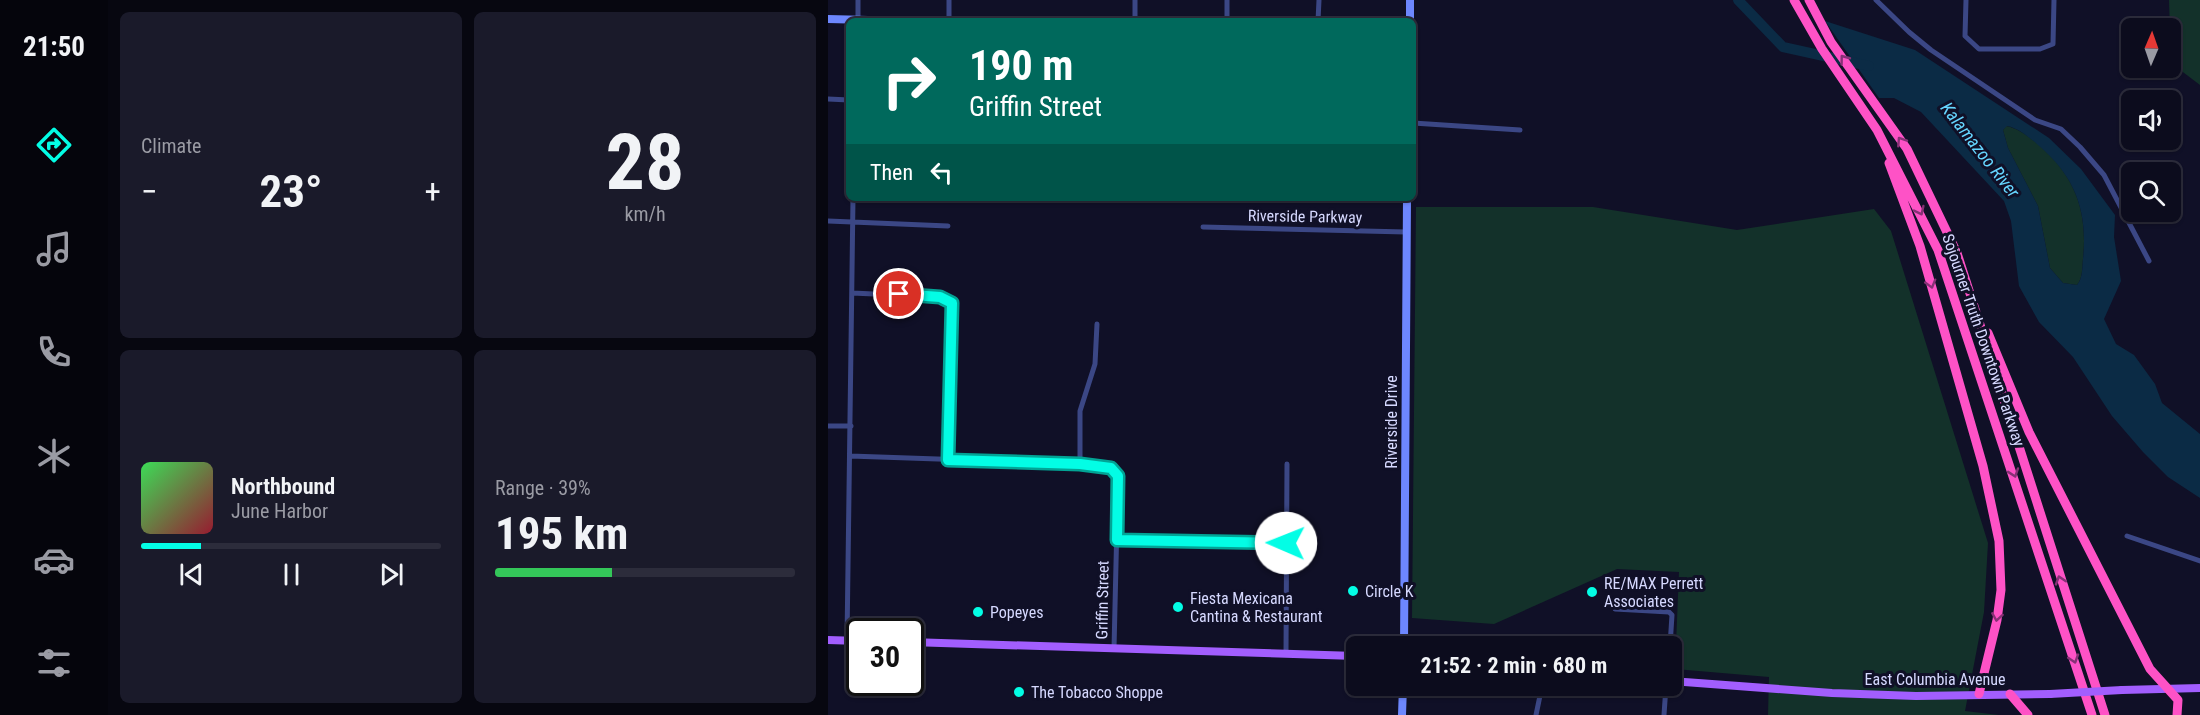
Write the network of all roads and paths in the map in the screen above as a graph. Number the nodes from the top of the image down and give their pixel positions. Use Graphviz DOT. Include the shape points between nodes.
graph roads {
  1 [pos="858,0"];
  2 [pos="949,0"];
  3 [pos="1135,0"];
  4 [pos="1227,0"];
  5 [pos="1319,0"];
  6 [pos="1410,0"];
  7 [pos="1876,0"];
  8 [pos="1966,0"];
  9 [pos="2054,0"];
  10 [pos="1796,4"];
  11 [pos="1811,4"];
  12 [pos="858,18"];
  13 [pos="949,18"];
  14 [pos="1135,18"];
  15 [pos="1227,18"];
  16 [pos="1318,18"];
  17 [pos="1410,18"];
  18 [pos="828,19"];
  19 [pos="846,20"];
  20 [pos="828,99"];
  21 [pos="846,100"];
  22 [pos="1416,123"];
  23 [pos="1520,130"];
  24 [pos="1877,130"];
  25 [pos="853,201"];
  26 [pos="1407,201"];
  27 [pos="828,221"];
  28 [pos="852,222"];
  29 [pos="948,226"];
  30 [pos="1203,227"];
  31 [pos="1407,232"];
  32 [pos="2149,261"];
  33 [pos="1967,284"];
  34 [pos="852,293"];
  35 [pos="1097,324"];
  36 [pos="828,426"];
  37 [pos="851,426"];
  38 [pos="850,456"];
  39 [pos="948,460"];
  40 [pos="1080,464"];
  41 [pos="1287,464"];
  42 [pos="2127,536"];
  43 [pos="1117,540"];
  44 [pos="1286,543"];
  45 [pos="2200,561"];
  46 [pos="1615,609"];
  47 [pos="847,618"];
  48 [pos="1404,636"];
  49 [pos="1671,636"];
  50 [pos="828,640"];
  51 [pos="846,640"];
  52 [pos="924,642"];
  53 [pos="1114,649"];
  54 [pos="1286,654"];
  55 [pos="1346,656"];
  56 [pos="1682,682"];
  57 [pos="2200,688"];
  58 [pos="2169,689"];
  59 [pos="1979,694"];
  60 [pos="2010,694"];
  61 [pos="1402,696"];
  62 [pos="1540,696"];
  63 [pos="1665,696"];
  64 [pos="1402,715"];
  65 [pos="1536,715"];
  66 [pos="1664,715"];
  67 [pos="2028,715"];
  68 [pos="2092,715"];
  69 [pos="2105,715"];
  70 [pos="2177,715"];
  1 -- 12 [label="street"];
  2 -- 13 [label="street"];
  3 -- 14 [label="street"];
  4 -- 15 [label="street"];
  5 -- 16 [label="street"];
  6 -- 17 [label="street"];
  7 -- 32 [label="street" via="1931,50 2035,120 2061,129 2080,147 2104,175"];
  8 -- 9 [label="street" via="1965,36 1979,49 2040,49 2053,44"];
  10 -- 24 [label="highway, Sojourner Truth Downtown Parkway" via="1822,50"];
  33 -- 11 [label="highway, Sojourner Truth Downtown Parkway, one-way" via="1957,253 1906,149 1831,42"];
  18 -- 19 [label="street"];
  20 -- 21 [label="street"];
  22 -- 23 [label="street"];
  24 -- 59 [label="highway, one-way" via="1920,246 1994,510 2001,590"];
  24 -- 68 [label="highway, Sojourner Truth Downtown Parkway, one-way" via="1920,210 1954,291"];
  25 -- 28 [label="street"];
  26 -- 31 [label="street, Riverside Drive"];
  27 -- 28 [label="street"];
  28 -- 29 [label="street"];
  28 -- 34 [label="street"];
  30 -- 31 [label="street, Riverside Parkway"];
  31 -- 48 [label="street, Riverside Drive"];
  33 -- 58 [label="highway" via="2029,432 2150,669"];
  69 -- 33 [label="highway, Sojourner Truth Downtown Parkway, one-way"];
  34 -- 37 [label="street"];
  34 -- 39 [label="street" via="940,297 952,303"];
  35 -- 40 [label="street" via="1095,364 1080,411"];
  36 -- 37 [label="street"];
  37 -- 38 [label="street"];
  38 -- 39 [label="street"];
  38 -- 47 [label="street"];
  39 -- 40 [label="street"];
  40 -- 43 [label="street, Griffin Street" via="1116,472"];
  41 -- 44 [label="street"];
  42 -- 45 [label="street"];
  43 -- 44 [label="street"];
  43 -- 53 [label="street, Griffin Street"];
  44 -- 54 [label="street"];
  46 -- 49 [label="street" via="1669,612"];
  50 -- 51 [label="main road"];
  52 -- 53 [label="main road"];
  53 -- 54 [label="main road"];
  54 -- 55 [label="main road"];
  56 -- 59 [label="main road, East Columbia Avenue" via="1842,694"];
  57 -- 58 [label="main road, East Columbia Avenue"];
  58 -- 60 [label="main road, East Columbia Avenue, bridge"];
  58 -- 70 [label="highway" via="2178,700"];
  59 -- 60 [label="main road, East Columbia Avenue"];
  60 -- 67 [label="highway"];
  61 -- 64 [label="street"];
  62 -- 65 [label="street"];
  63 -- 66 [label="street"];
}
